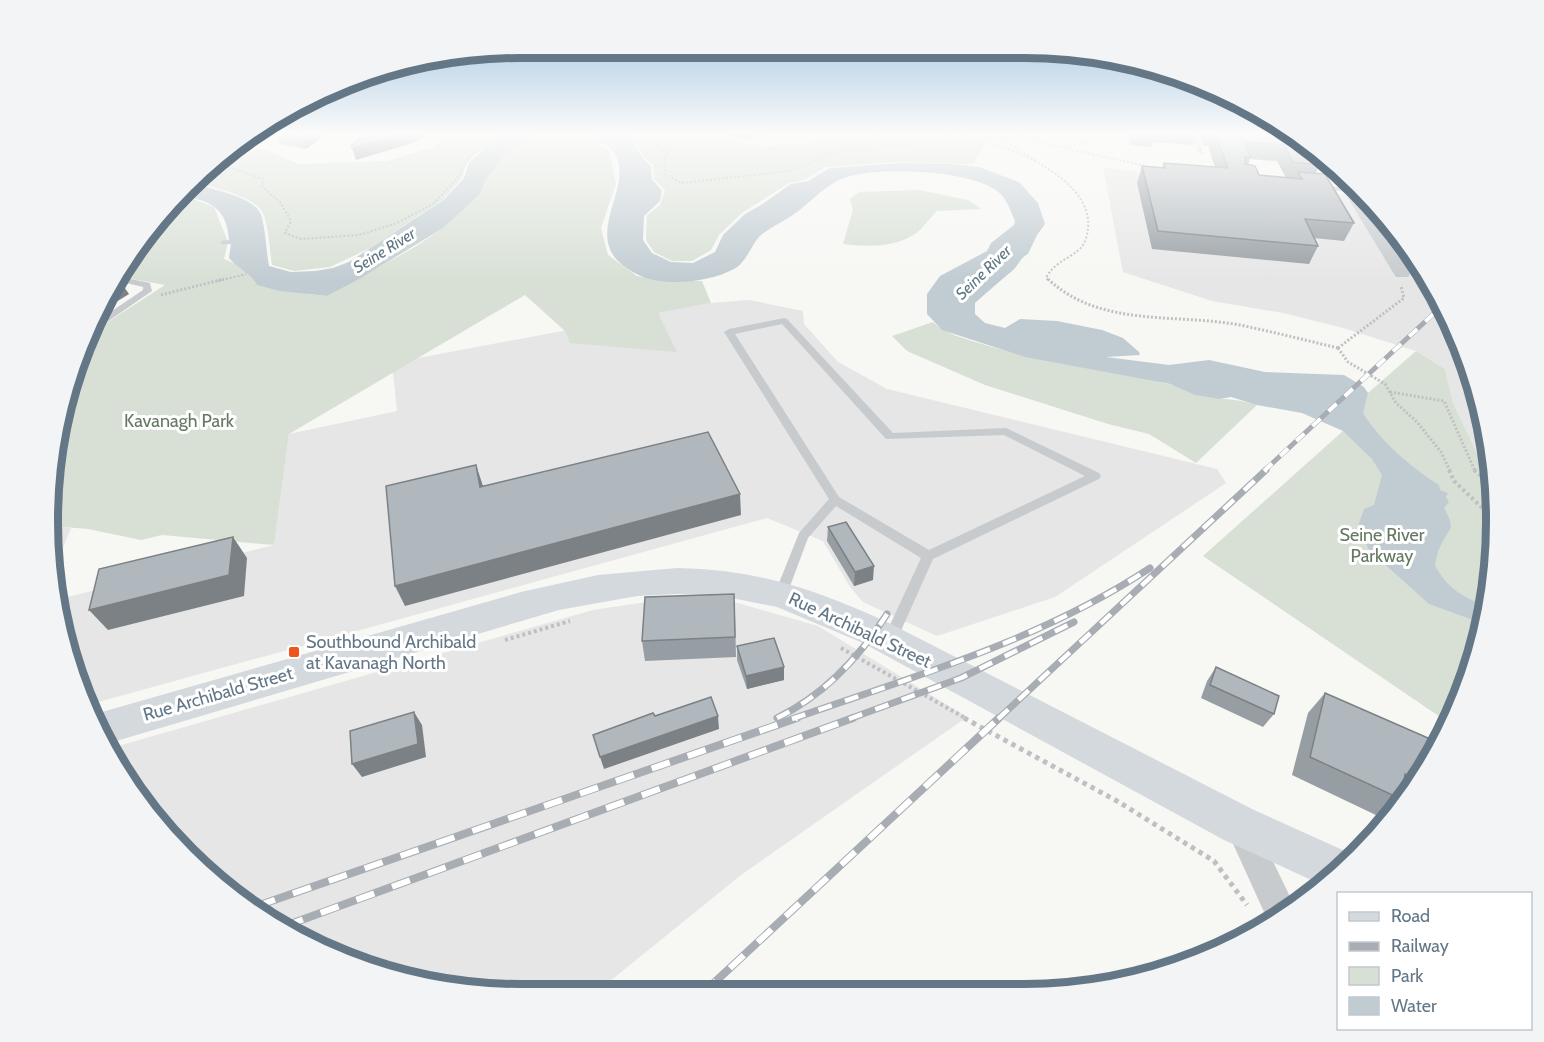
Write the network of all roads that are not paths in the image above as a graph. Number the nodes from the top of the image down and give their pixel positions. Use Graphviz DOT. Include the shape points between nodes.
graph roads {
  1 [pos="1310,187"];
  2 [pos="1348,192"];
  3 [pos="1365,210"];
  4 [pos="1384,245"];
  5 [pos="1395,246"];
  6 [pos="1402,274"];
  7 [pos="126,280"];
  8 [pos="104,320"];
  9 [pos="835,500"];
  10 [pos="928,556"];
  11 [pos="781,593"];
  12 [pos="890,640"];
  13 [pos="107,727"];
  14 [pos="1239,825"];
  15 [pos="1331,866"];
  16 [pos="1278,907"];
  1 -- 2 [label="lane"];
  3 -- 4 [label="street"];
  4 -- 5 [label="lane"];
  4 -- 6 [label="street"];
  7 -- 8 [label="lane" via="147,285 148,291"];
  9 -- 10 [label="lane"];
  9 -- 10 [label="lane" via="729,332 784,321 890,437 1006,430 1095,476"];
  9 -- 11 [label="lane" via="803,536"];
  10 -- 12 [label="lane"];
  11 -- 12 [label="main road, Rue Archibald Street"];
  11 -- 13 [label="main road, Rue Archibald Street" via="675,580 603,587 470,621"];
  12 -- 14 [label="main road, Rue Archibald Street"];
  14 -- 15 [label="main road, Rue Archibald Street"];
  14 -- 16 [label="street"];
}
